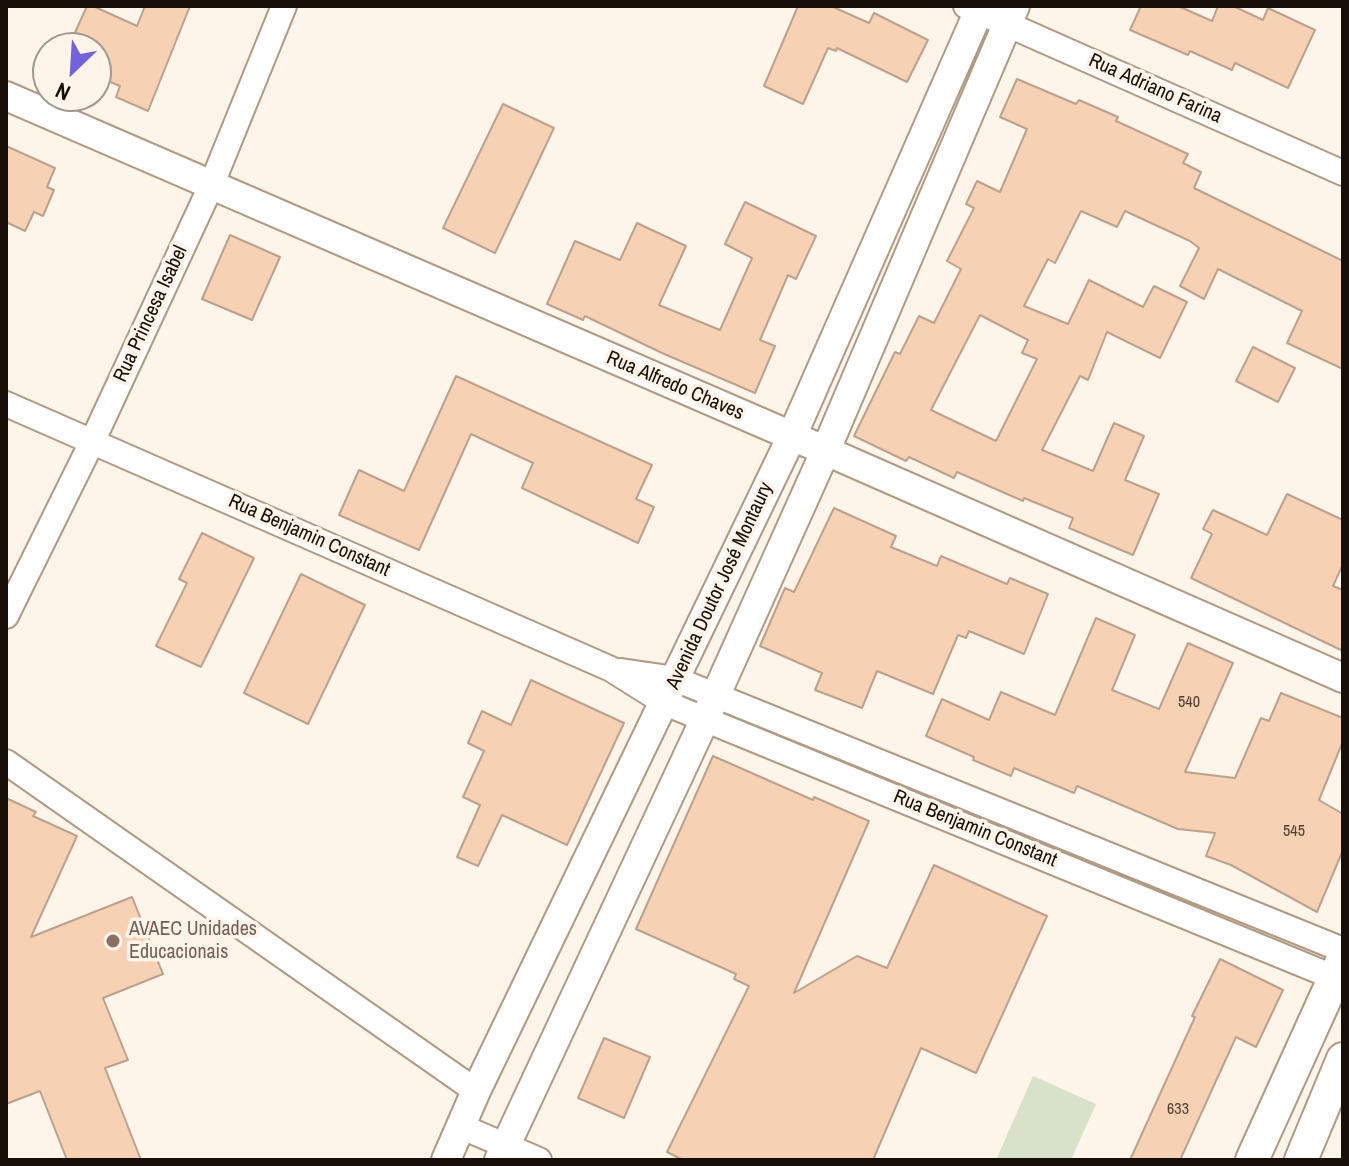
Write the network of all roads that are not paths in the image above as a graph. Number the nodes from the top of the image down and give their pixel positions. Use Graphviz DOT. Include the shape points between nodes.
graph roads {
  1 [pos="284,6"];
  2 [pos="975,8"];
  3 [pos="1012,14"];
  4 [pos="6,96"];
  5 [pos="1343,173"];
  6 [pos="211,186"];
  7 [pos="6,404"];
  8 [pos="792,436"];
  9 [pos="93,440"];
  10 [pos="825,452"];
  11 [pos="6,616"];
  12 [pos="1343,678"];
  13 [pos="670,691"];
  14 [pos="710,708"];
  15 [pos="6,762"];
  16 [pos="1341,967"];
  17 [pos="1343,1059"];
  18 [pos="476,1091"];
  19 [pos="460,1126"];
  20 [pos="502,1152"];
  21 [pos="446,1160"];
  22 [pos="539,1160"];
  23 [pos="1252,1160"];
  24 [pos="1301,1160"];
  1 -- 6 [label="street, Rua Princesa Isabel"];
  2 -- 3 [label="street, Rua Adriano Farina"];
  2 -- 8 [label="street, Avenida Doutor José Montaury"];
  3 -- 5 [label="street, Rua Adriano Farina"];
  3 -- 10 [label="street, Avenida Doutor José Montaury"];
  4 -- 6 [label="street, Rua Alfredo Chaves"];
  6 -- 8 [label="street, Rua Alfredo Chaves"];
  6 -- 9 [label="street, Rua Princesa Isabel"];
  7 -- 9 [label="street, Rua Benjamin Constant"];
  8 -- 10 [label="street, Rua Alfredo Chaves"];
  8 -- 13 [label="street, Avenida Doutor José Montaury"];
  9 -- 11 [label="street, Rua Princesa Isabel"];
  9 -- 13 [label="street, Rua Benjamin Constant"];
  10 -- 12 [label="street, Rua Alfredo Chaves"];
  10 -- 14 [label="street, Avenida Doutor José Montaury"];
  13 -- 14 [label="street, Rua Benjamin Constant"];
  13 -- 18 [label="street, Avenida Doutor José Montaury"];
  14 -- 16 [label="street, Rua Benjamin Constant"];
  14 -- 20 [label="street, Avenida Doutor José Montaury"];
  15 -- 18 [label="street"];
  16 -- 23 [label="main road"];
  17 -- 24 [label="main road"];
  18 -- 19 [label="street, Avenida Doutor José Montaury"];
  19 -- 20 [label="street"];
  19 -- 21 [label="street, Avenida Doutor José Montaury"];
  20 -- 22 [label="street"];
}
